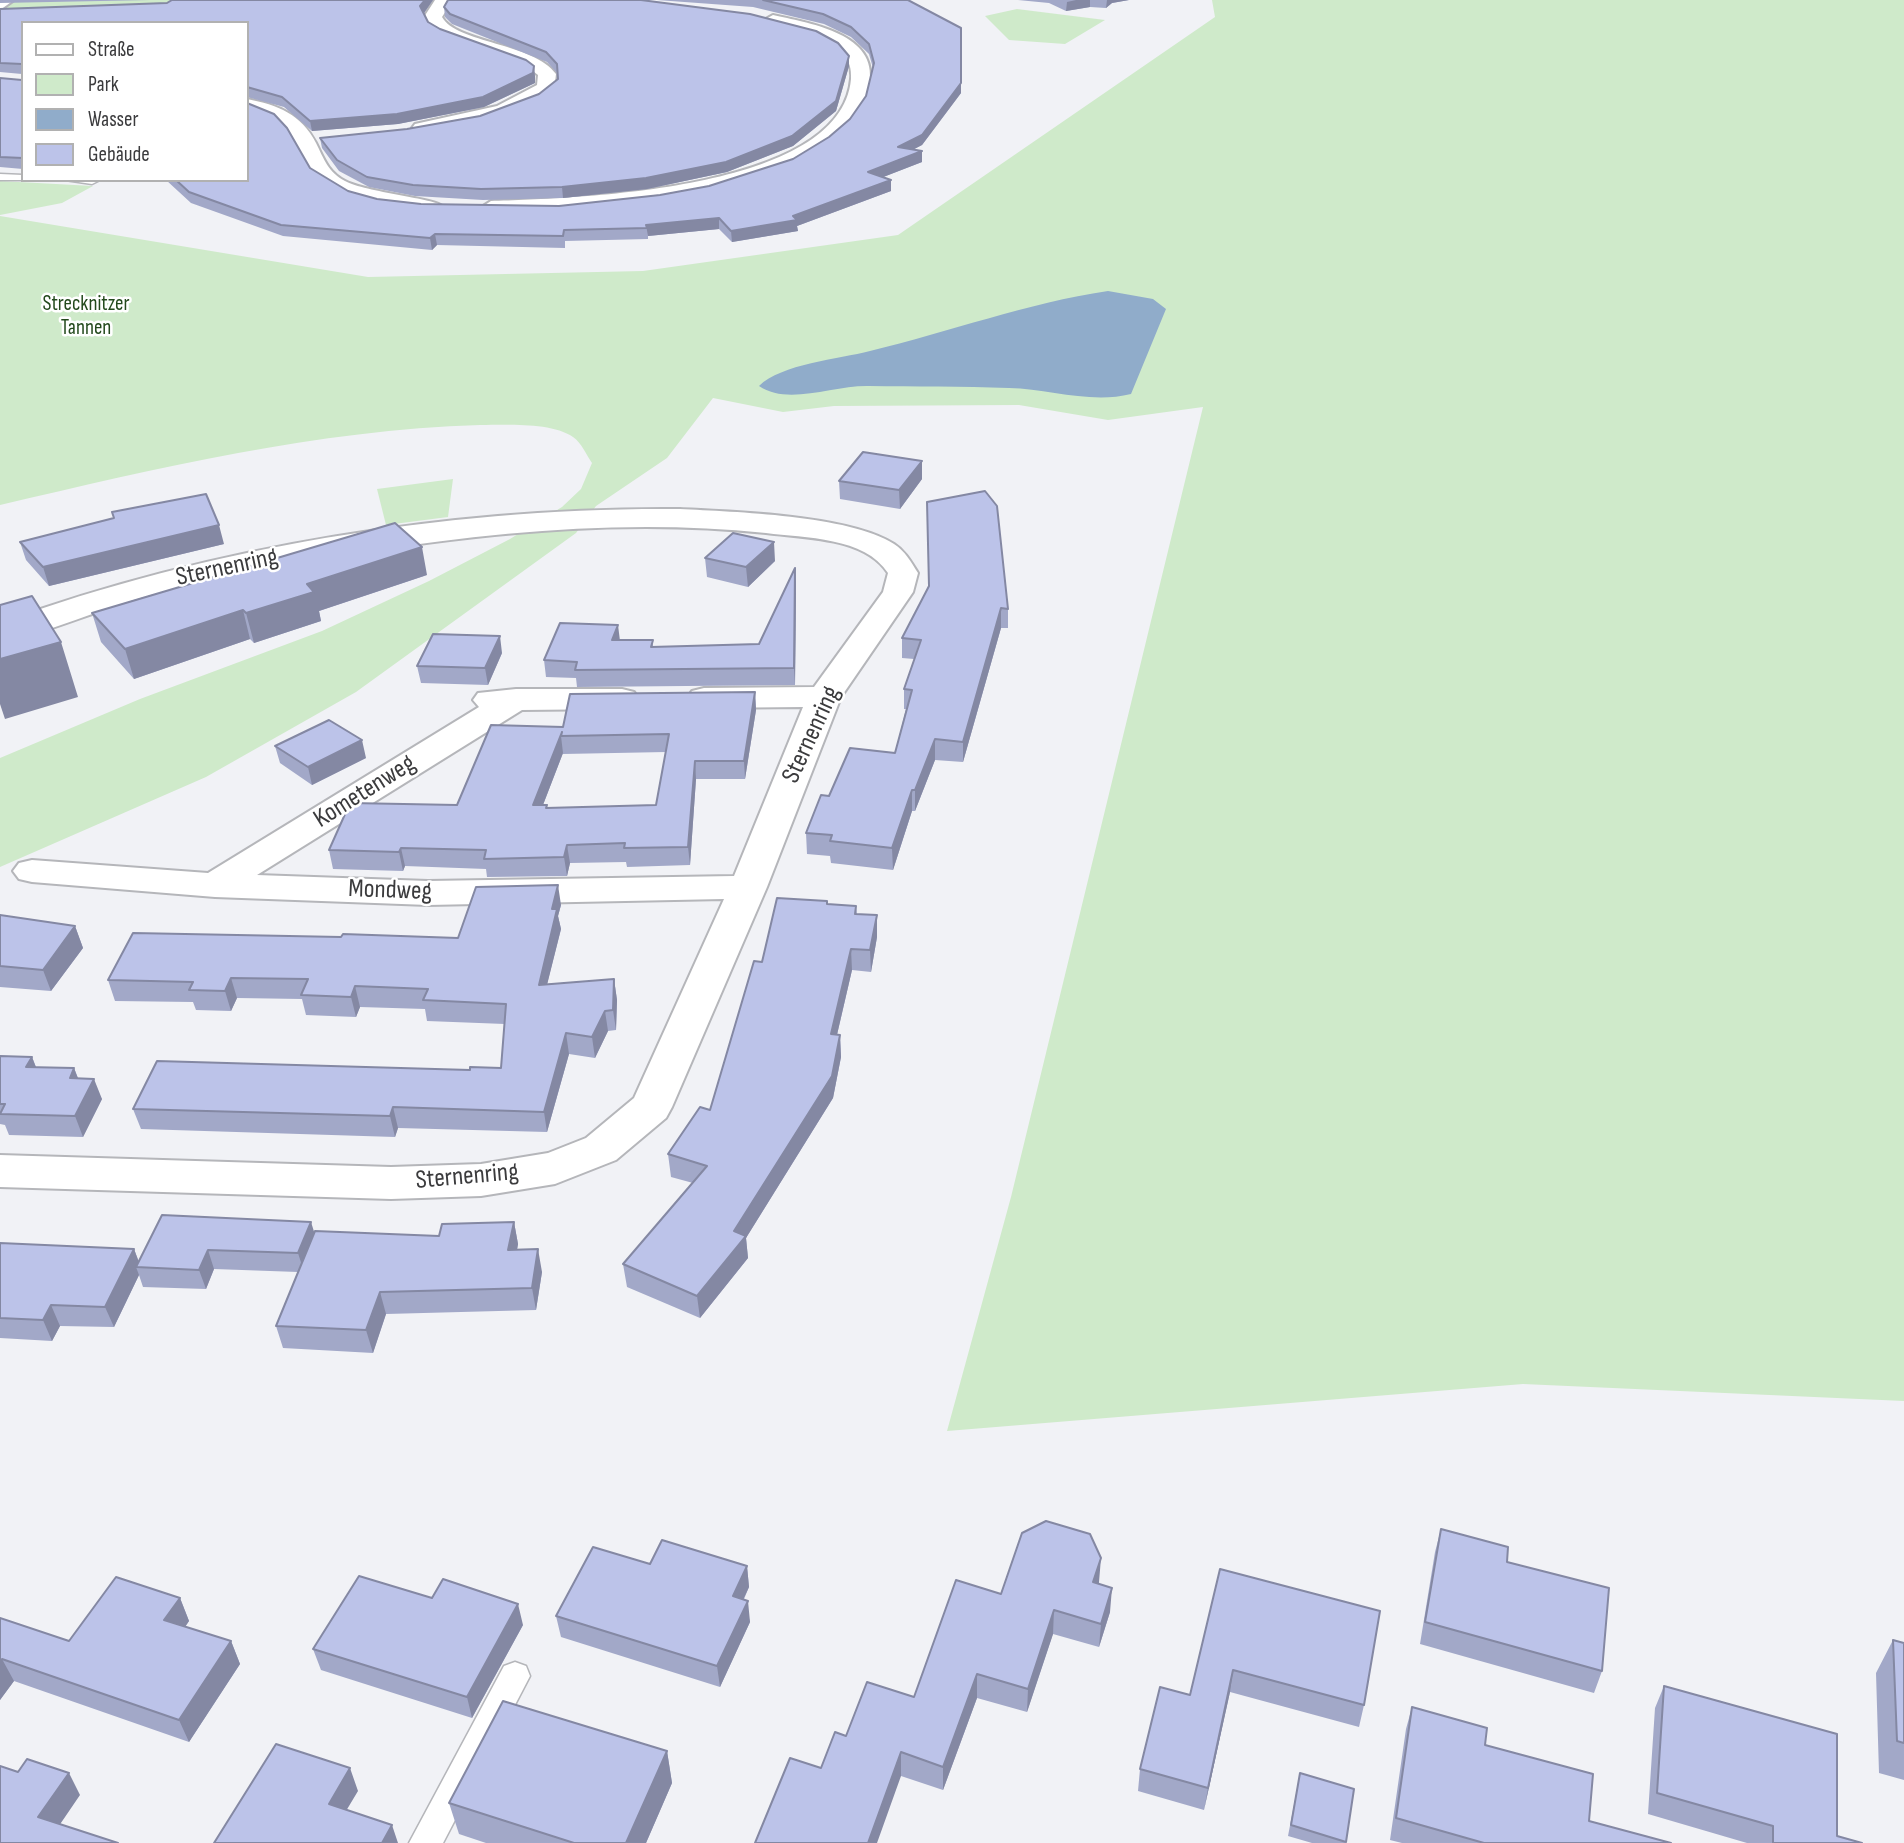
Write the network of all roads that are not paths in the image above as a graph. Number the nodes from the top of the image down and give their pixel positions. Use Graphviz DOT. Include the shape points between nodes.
graph roads {
  1 [pos="444,0"];
  2 [pos="0,5"];
  3 [pos="12,5"];
  4 [pos="0,11"];
  5 [pos="757,17"];
  6 [pos="248,104"];
  7 [pos="400,131"];
  8 [pos="328,139"];
  9 [pos="305,141"];
  10 [pos="0,177"];
  11 [pos="21,178"];
  12 [pos="450,207"];
  13 [pos="474,208"];
  14 [pos="0,634"];
  15 [pos="824,697"];
  16 [pos="32,871"];
  17 [pos="215,886"];
  18 [pos="748,887"];
  19 [pos="0,1171"];
  20 [pos="515,1676"];
  21 [pos="425,1843"];
  1 -- 7 [label="street" via="433,18 437,25 536,64 547,74 547,87 533,98 492,113"];
  2 -- 3 [label="street"];
  3 -- 4 [label="street"];
  5 -- 13 [label="street" via="817,32 859,57 863,71 850,113 819,142 773,167 685,191 624,200"];
  6 -- 9 [label="street" via="291,119"];
  8 -- 9 [label="street"];
  9 -- 12 [label="street" via="322,174 339,185 392,203"];
  10 -- 11 [label="lane"];
  14 -- 15 [label="street, Sternenring" via="142,586 280,556 557,518 672,515 844,535 890,554 903,573 898,592"];
  15 -- 17 [label="street, Kometenweg" via="499,700"];
  15 -- 18 [label="street, Sternenring"];
  16 -- 17 [label="street, Mondweg"];
  17 -- 18 [label="street, Mondweg" via="428,893"];
  18 -- 19 [label="street, Sternenring" via="651,1107 601,1149 555,1168 481,1180 391,1182"];
  20 -- 21 [label="lane"];
}
